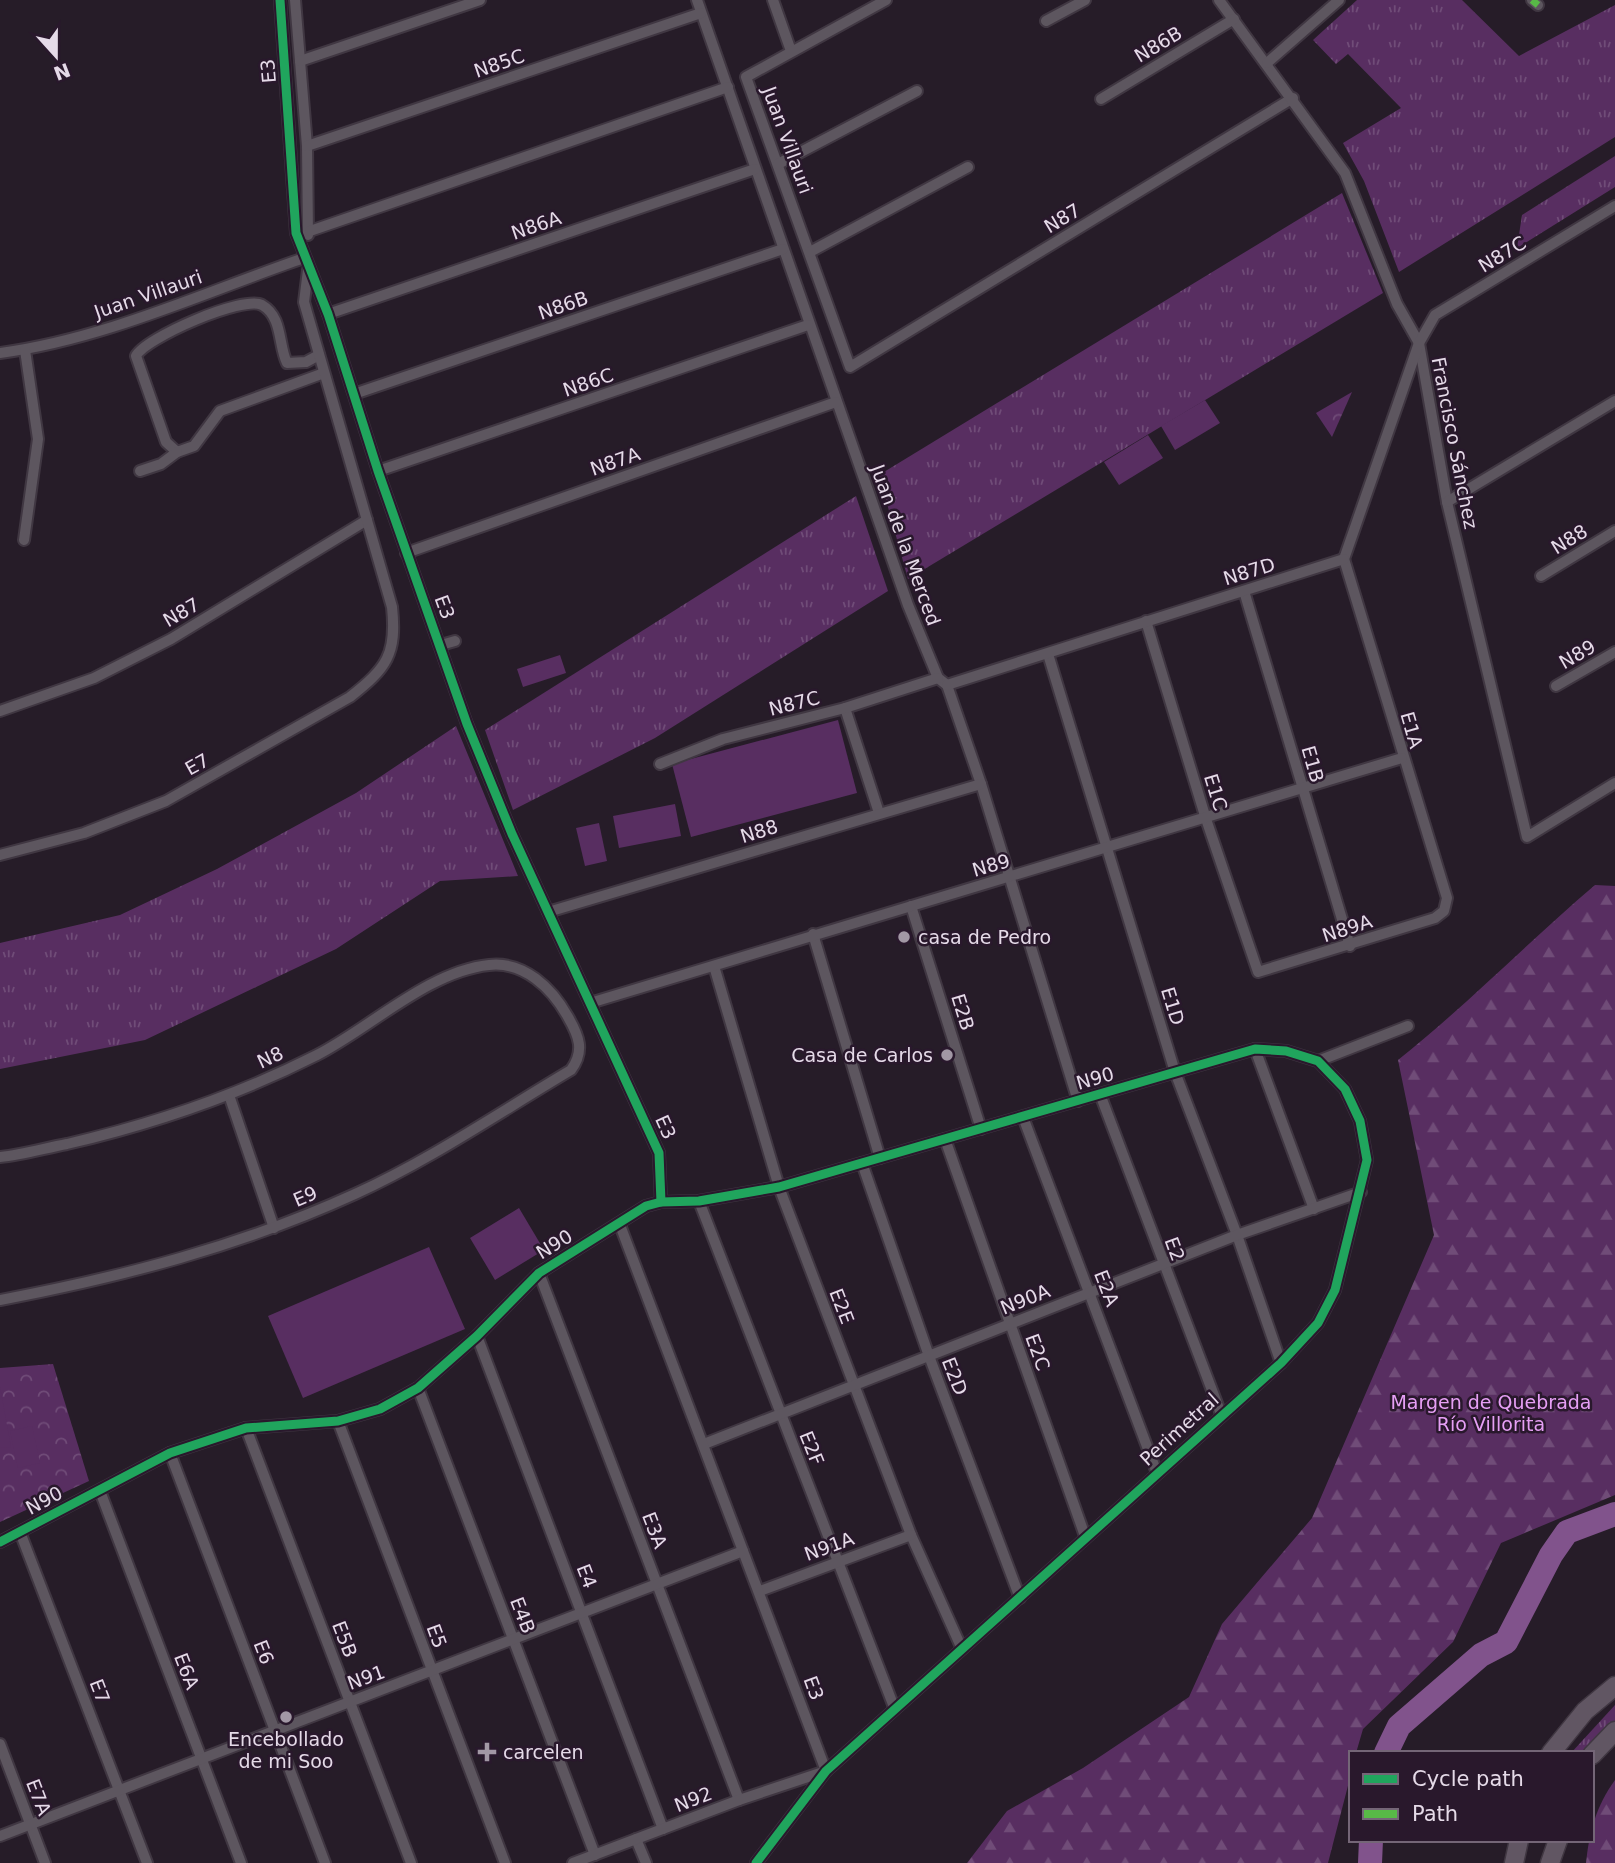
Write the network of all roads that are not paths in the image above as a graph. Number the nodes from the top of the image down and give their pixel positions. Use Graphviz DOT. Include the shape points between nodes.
graph roads {
  1 [pos="280,0"];
  2 [pos="295,0"];
  3 [pos="480,0"];
  4 [pos="697,0"];
  5 [pos="773,0"];
  6 [pos="886,0"];
  7 [pos="1085,0"];
  8 [pos="1219,0"];
  9 [pos="1339,0"];
  10 [pos="701,13"];
  11 [pos="1234,19"];
  12 [pos="1046,21"];
  13 [pos="791,51"];
  14 [pos="300,61"];
  15 [pos="1267,63"];
  16 [pos="728,87"];
  17 [pos="917,91"];
  18 [pos="1293,98"];
  19 [pos="1101,99"];
  20 [pos="307,146"];
  21 [pos="778,164"];
  22 [pos="968,167"];
  23 [pos="755,169"];
  24 [pos="1615,206"];
  25 [pos="310,231"];
  26 [pos="783,249"];
  27 [pos="810,252"];
  28 [pos="305,258"];
  29 [pos="328,314"];
  30 [pos="808,325"];
  31 [pos="1419,343"];
  32 [pos="25,349"];
  33 [pos="0,353"];
  34 [pos="319,355"];
  35 [pos="850,368"];
  36 [pos="324,373"];
  37 [pos="354,394"];
  38 [pos="1615,401"];
  39 [pos="836,402"];
  40 [pos="177,452"];
  41 [pos="140,471"];
  42 [pos="378,471"];
  43 [pos="1447,502"];
  44 [pos="367,520"];
  45 [pos="1615,531"];
  46 [pos="24,540"];
  47 [pos="406,553"];
  48 [pos="1344,559"];
  49 [pos="1541,576"];
  50 [pos="1244,591"];
  51 [pos="1146,621"];
  52 [pos="455,641"];
  53 [pos="441,645"];
  54 [pos="1615,652"];
  55 [pos="1048,654"];
  56 [pos="942,682"];
  57 [pos="1556,686"];
  58 [pos="845,708"];
  59 [pos="0,711"];
  60 [pos="1402,758"];
  61 [pos="660,764"];
  62 [pos="1615,783"];
  63 [pos="981,784"];
  64 [pos="1302,788"];
  65 [pos="879,813"];
  66 [pos="1206,819"];
  67 [pos="1106,848"];
  68 [pos="0,855"];
  69 [pos="1009,878"];
  70 [pos="911,906"];
  71 [pos="1444,911"];
  72 [pos="548,912"];
  73 [pos="813,934"];
  74 [pos="1350,946"];
  75 [pos="714,966"];
  76 [pos="1258,971"];
  77 [pos="536,979"];
  78 [pos="590,1003"];
  79 [pos="1408,1026"];
  80 [pos="1255,1049"];
  81 [pos="1318,1061"];
  82 [pos="1175,1072"];
  83 [pos="1100,1094"];
  84 [pos="229,1095"];
  85 [pos="1078,1101"];
  86 [pos="1023,1116"];
  87 [pos="981,1129"];
  88 [pos="945,1139"];
  89 [pos="0,1157"];
  90 [pos="880,1158"];
  91 [pos="862,1163"];
  92 [pos="779,1187"];
  93 [pos="1361,1192"];
  94 [pos="699,1201"];
  95 [pos="660,1202"];
  96 [pos="1314,1209"];
  97 [pos="620,1225"];
  98 [pos="274,1227"];
  99 [pos="1237,1236"];
  100 [pos="1163,1265"];
  101 [pos="539,1273"];
  102 [pos="1090,1292"];
  103 [pos="0,1300"];
  104 [pos="1009,1324"];
  105 [pos="477,1336"];
  106 [pos="929,1356"];
  107 [pos="1281,1363"];
  108 [pos="854,1387"];
  109 [pos="418,1388"];
  110 [pos="1222,1415"];
  111 [pos="780,1416"];
  112 [pos="338,1421"];
  113 [pos="247,1428"];
  114 [pos="704,1444"];
  115 [pos="170,1453"];
  116 [pos="1157,1473"];
  117 [pos="100,1490"];
  118 [pos="20,1532"];
  119 [pos="911,1535"];
  120 [pos="1085,1536"];
  121 [pos="0,1542"];
  122 [pos="743,1551"];
  123 [pos="838,1561"];
  124 [pos="657,1584"];
  125 [pos="760,1591"];
  126 [pos="1020,1598"];
  127 [pos="582,1613"];
  128 [pos="513,1639"];
  129 [pos="962,1649"];
  130 [pos="431,1672"];
  131 [pos="1615,1686"];
  132 [pos="350,1702"];
  133 [pos="894,1707"];
  134 [pos="275,1730"];
  135 [pos="1615,1731"];
  136 [pos="0,1744"];
  137 [pos="1554,1751"];
  138 [pos="1594,1753"];
  139 [pos="201,1759"];
  140 [pos="826,1771"];
  141 [pos="120,1790"];
  142 [pos="739,1800"];
  143 [pos="30,1824"];
  144 [pos="663,1829"];
  145 [pos="0,1836"];
  146 [pos="636,1839"];
  147 [pos="1518,1842"];
  148 [pos="1557,1842"];
  149 [pos="595,1855"];
  150 [pos="45,1863"];
  151 [pos="147,1863"];
  152 [pos="241,1863"];
  153 [pos="325,1863"];
  154 [pos="411,1863"];
  155 [pos="505,1863"];
  156 [pos="573,1863"];
  157 [pos="646,1863"];
  158 [pos="756,1863"];
  159 [pos="1514,1863"];
  160 [pos="1550,1863"];
  1 -- 28 [label="street, E3" via="296,233"];
  2 -- 14 [label="street, E3"];
  3 -- 14 [label="street"];
  4 -- 10 [label="street, Juan de la Merced"];
  5 -- 13 [label="street"];
  6 -- 13 [label="street, Juan Villauri"];
  7 -- 12 [label="street"];
  8 -- 11 [label="street, Francisco Sánchez"];
  9 -- 15 [label="street"];
  10 -- 16 [label="street, Juan de la Merced"];
  10 -- 20 [label="street, N85C"];
  11 -- 15 [label="street, Francisco Sánchez"];
  11 -- 19 [label="street, N86B"];
  13 -- 21 [label="street, Juan Villauri" via="746,77"];
  14 -- 20 [label="street, E3"];
  15 -- 18 [label="street, Francisco Sánchez"];
  16 -- 23 [label="street, Juan de la Merced"];
  16 -- 25 [label="street"];
  17 -- 21 [label="street"];
  18 -- 31 [label="street, Francisco Sánchez" via="1345,173 1397,304"];
  18 -- 35 [label="street, N87"];
  20 -- 25 [label="street, E3"];
  21 -- 27 [label="street, Juan Villauri"];
  22 -- 27 [label="street"];
  23 -- 26 [label="street, Juan de la Merced"];
  23 -- 29 [label="street, N86A"];
  24 -- 31 [label="street, N87C" via="1435,315"];
  25 -- 28 [label="street"];
  26 -- 30 [label="street, Juan de la Merced"];
  26 -- 37 [label="street, N86B"];
  27 -- 35 [label="street, Juan Villauri"];
  28 -- 29 [label="street, E3"];
  28 -- 32 [label="street, Juan Villauri" via="120,324"];
  28 -- 34 [label="street" via="304,302"];
  29 -- 37 [label="street, E3"];
  30 -- 39 [label="street, Juan de la Merced"];
  30 -- 42 [label="street, N86C"];
  31 -- 43 [label="street, Francisco Sánchez"];
  31 -- 48 [label="street"];
  32 -- 33 [label="street, Juan Villauri"];
  32 -- 46 [label="street" via="38,439"];
  34 -- 36 [label="street"];
  34 -- 40 [label="street" via="306,362 287,363 274,319 260,304 250,303 231,306 140,348 136,356 166,442"];
  36 -- 40 [label="street" via="220,411 194,446"];
  36 -- 44 [label="street"];
  37 -- 42 [label="street, E3"];
  38 -- 43 [label="street"];
  39 -- 47 [label="street, N87A"];
  39 -- 56 [label="street, Juan de la Merced" via="908,605"];
  40 -- 41 [label="street"];
  42 -- 47 [label="street, E3"];
  43 -- 62 [label="street, Francisco Sánchez" via="1527,837"];
  44 -- 59 [label="street, N87" via="171,639 94,678"];
  44 -- 68 [label="street, E7" via="392,607 395,636 388,660 374,679 166,801 84,833"];
  45 -- 49 [label="street, N88"];
  47 -- 53 [label="street, E3"];
  48 -- 50 [label="street, N87D"];
  48 -- 60 [label="street, E1A"];
  50 -- 51 [label="street, N87D"];
  50 -- 64 [label="street, E1B"];
  51 -- 55 [label="street, N87D"];
  51 -- 66 [label="street, E1C"];
  52 -- 53 [label="street"];
  53 -- 72 [label="street, E3" via="467,724"];
  54 -- 57 [label="street, N89"];
  55 -- 56 [label="street, N87D"];
  55 -- 67 [label="street, E1D"];
  56 -- 58 [label="street, N87C"];
  56 -- 63 [label="street, Juan de la Merced"];
  58 -- 61 [label="street, N87C" via="723,739"];
  58 -- 65 [label="street"];
  60 -- 64 [label="street, N89"];
  60 -- 71 [label="street, E1A" via="1447,898"];
  63 -- 65 [label="street, N88"];
  63 -- 69 [label="street, Juan de la Merced"];
  64 -- 66 [label="street, N89"];
  64 -- 74 [label="street, E1B"];
  65 -- 72 [label="street, N88"];
  66 -- 67 [label="street, N89"];
  66 -- 76 [label="street, E1C"];
  67 -- 69 [label="street, N89"];
  67 -- 82 [label="street, E1D"];
  69 -- 70 [label="street, N89"];
  69 -- 85 [label="street, Juan de la Merced"];
  70 -- 73 [label="street, N89"];
  70 -- 87 [label="street, E2B"];
  71 -- 74 [label="street, N89A"];
  72 -- 78 [label="street, E3"];
  73 -- 75 [label="street, N89"];
  73 -- 90 [label="street"];
  74 -- 76 [label="street, N89A"];
  75 -- 78 [label="street, N89"];
  75 -- 92 [label="street, E2E"];
  77 -- 84 [label="street, N8" via="517,966 490,965 457,973 318,1055"];
  77 -- 98 [label="street, E9" via="567,1015 581,1045 571,1070 357,1193"];
  78 -- 95 [label="street, E3" via="659,1153"];
  79 -- 81 [label="street"];
  80 -- 81 [label="street, Perimetral" via="1286,1051"];
  80 -- 82 [label="street, Perimetral"];
  80 -- 96 [label="street"];
  81 -- 93 [label="street, Perimetral" via="1345,1089 1360,1121 1367,1160"];
  82 -- 83 [label="street, N90"];
  82 -- 99 [label="street, E1D"];
  83 -- 85 [label="street, N90"];
  83 -- 100 [label="street, E2"];
  84 -- 89 [label="street, N8" via="107,1135"];
  84 -- 98 [label="street"];
  85 -- 86 [label="street, N90"];
  86 -- 87 [label="street, N90"];
  86 -- 102 [label="street, E2A"];
  87 -- 88 [label="street, N90"];
  88 -- 90 [label="street, N90"];
  88 -- 104 [label="street, E2C"];
  90 -- 91 [label="street, N90"];
  91 -- 92 [label="street, N90"];
  91 -- 106 [label="street, E2D"];
  92 -- 94 [label="street, N90"];
  92 -- 108 [label="street, E2E"];
  93 -- 96 [label="street, N90A"];
  93 -- 107 [label="street, Perimetral" via="1335,1290 1318,1323"];
  94 -- 95 [label="street, N90"];
  94 -- 111 [label="street, E2F"];
  95 -- 97 [label="street, N90" via="646,1206"];
  96 -- 99 [label="street, N90A"];
  97 -- 101 [label="street, N90"];
  97 -- 114 [label="street, E3"];
  98 -- 103 [label="street, E9" via="100,1281"];
  99 -- 100 [label="street, N90A"];
  99 -- 107 [label="street, E1D"];
  100 -- 102 [label="street, N90A"];
  100 -- 110 [label="street, E2"];
  101 -- 105 [label="street, N90"];
  101 -- 124 [label="street, E3A"];
  102 -- 104 [label="street, N90A"];
  102 -- 116 [label="street, E2A"];
  104 -- 106 [label="street, N90A"];
  104 -- 120 [label="street, E2C"];
  105 -- 109 [label="street, N90"];
  105 -- 127 [label="street, E4"];
  106 -- 108 [label="street, N90A"];
  106 -- 126 [label="street, E2D"];
  107 -- 110 [label="street, Perimetral"];
  108 -- 111 [label="street, N90A"];
  108 -- 119 [label="street, E2E"];
  109 -- 112 [label="street, N90" via="380,1409"];
  109 -- 128 [label="street, E4B"];
  110 -- 116 [label="street, Perimetral"];
  111 -- 114 [label="street, N90A"];
  111 -- 123 [label="street, E2F"];
  112 -- 113 [label="street, N90"];
  112 -- 130 [label="street, E5"];
  113 -- 115 [label="street, N90"];
  113 -- 132 [label="street, E5B"];
  114 -- 122 [label="street, E3"];
  115 -- 117 [label="street, N90"];
  115 -- 134 [label="street, E6"];
  116 -- 120 [label="street, Perimetral"];
  117 -- 118 [label="street, N90"];
  117 -- 139 [label="street, E6A"];
  118 -- 121 [label="street, N90"];
  118 -- 141 [label="street, E7"];
  119 -- 123 [label="street, N91A"];
  119 -- 129 [label="street, E2E"];
  120 -- 126 [label="street, Perimetral"];
  122 -- 124 [label="street, N91"];
  122 -- 125 [label="street, E3"];
  123 -- 125 [label="street, N91A"];
  123 -- 133 [label="street, E2F"];
  124 -- 127 [label="street, N91"];
  124 -- 142 [label="street, E3A"];
  125 -- 140 [label="street, E3"];
  126 -- 129 [label="street, Perimetral"];
  127 -- 128 [label="street, N91"];
  127 -- 144 [label="street, E4"];
  128 -- 130 [label="street, N91"];
  128 -- 149 [label="street, E4B"];
  129 -- 133 [label="street, Perimetral"];
  130 -- 132 [label="street, N91"];
  130 -- 155 [label="street, E5"];
  131 -- 137 [label="main road" via="1585,1711"];
  132 -- 134 [label="street, N91"];
  132 -- 154 [label="street, E5B"];
  133 -- 140 [label="street, Perimetral"];
  134 -- 139 [label="street, N91"];
  134 -- 153 [label="street, E6"];
  135 -- 138 [label="main road"];
  136 -- 143 [label="street, E7A"];
  139 -- 141 [label="street, N91"];
  139 -- 152 [label="street, E6A"];
  140 -- 142 [label="street, N92"];
  140 -- 158 [label="street, Perimetral"];
  141 -- 143 [label="street, N91"];
  141 -- 151 [label="street, E7"];
  142 -- 144 [label="street, N92"];
  143 -- 145 [label="street, N91"];
  143 -- 150 [label="street, E7A"];
  144 -- 146 [label="street, N92"];
  146 -- 149 [label="street, N92"];
  146 -- 157 [label="street"];
  147 -- 159 [label="main road"];
  148 -- 160 [label="main road"];
  149 -- 156 [label="street, N92"];
}
